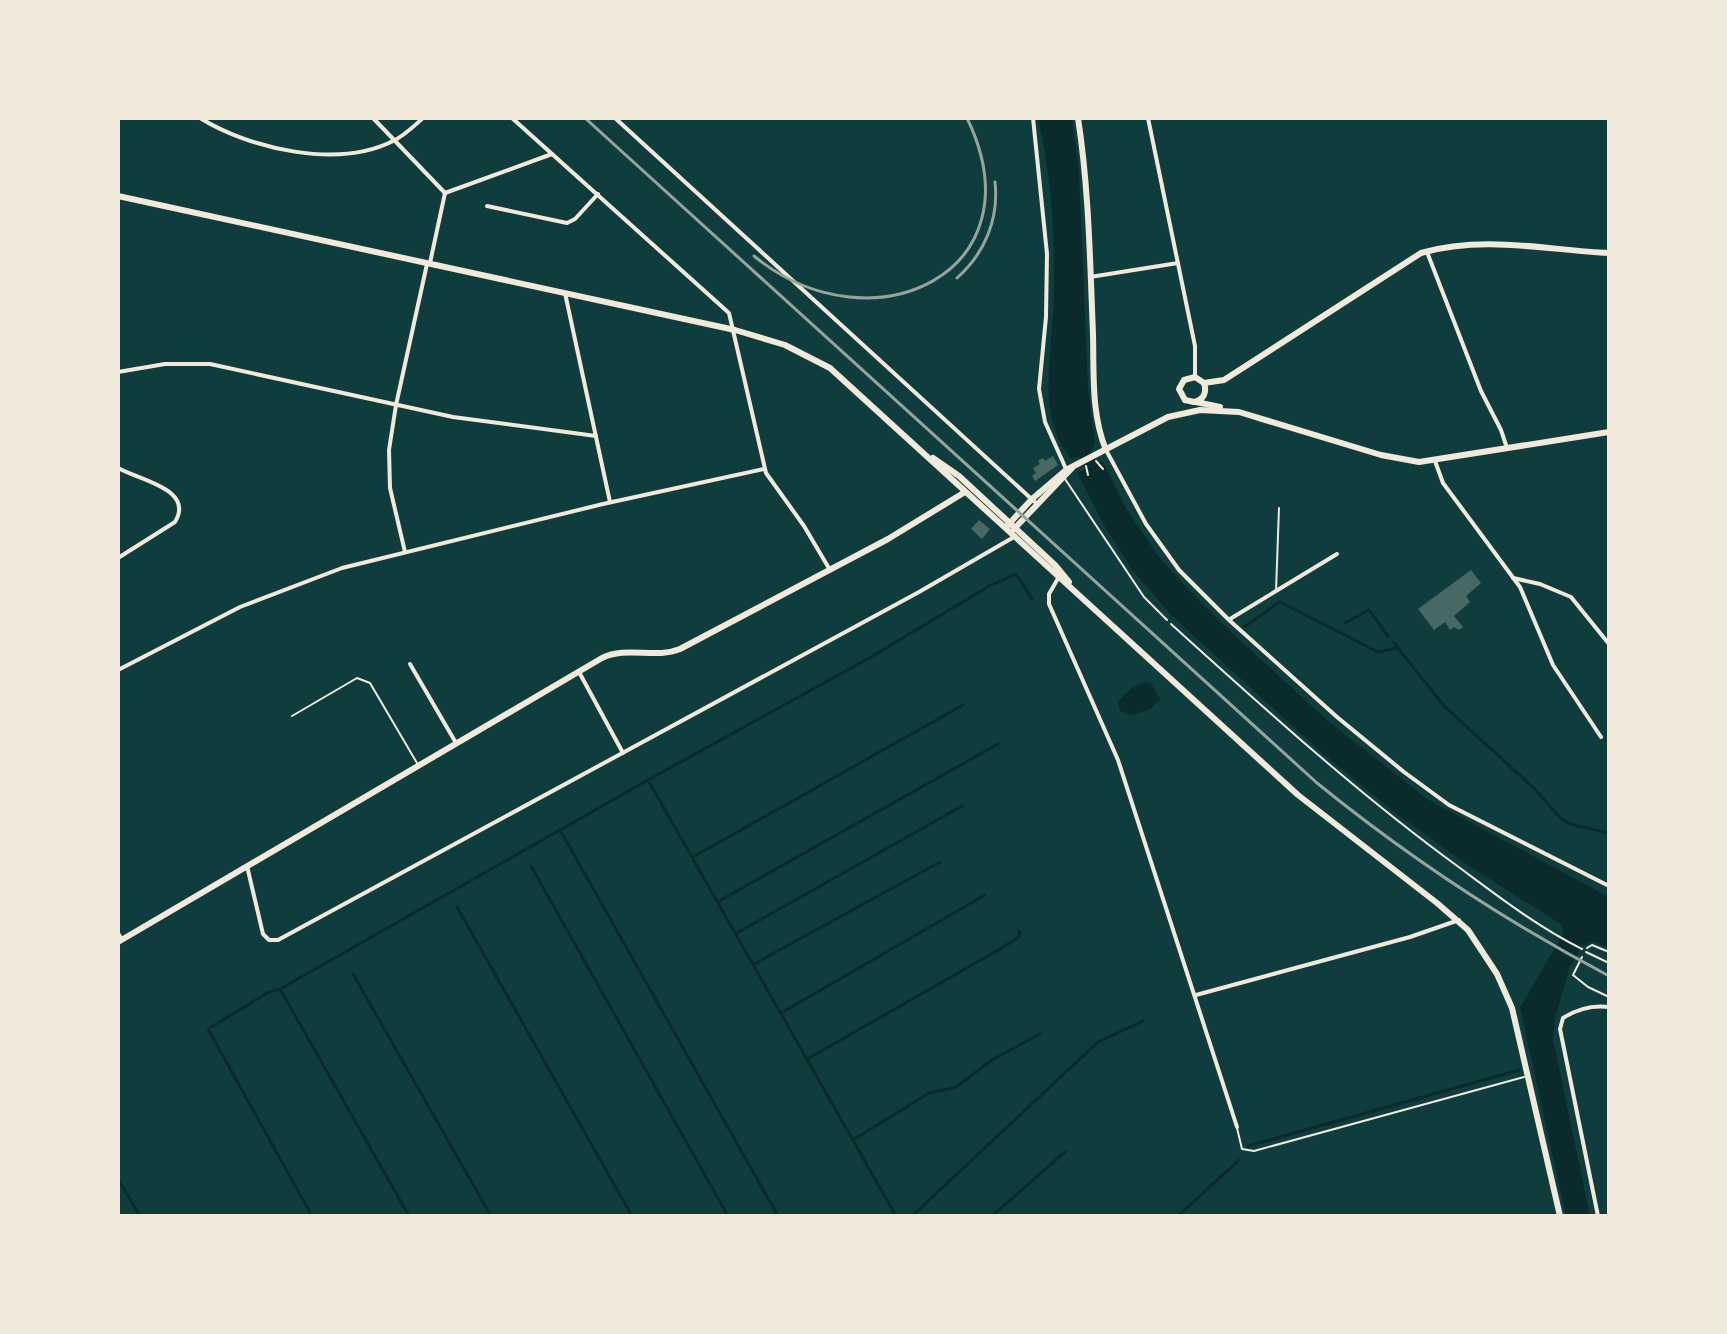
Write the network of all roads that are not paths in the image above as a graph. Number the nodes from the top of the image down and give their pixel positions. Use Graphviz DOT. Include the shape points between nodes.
graph roads {
  1 [pos="200,118"];
  2 [pos="373,118"];
  3 [pos="423,118"];
  4 [pos="512,118"];
  5 [pos="615,118"];
  6 [pos="1033,118"];
  7 [pos="1078,118"];
  8 [pos="1148,118"];
  9 [pos="396,140"];
  10 [pos="553,154"];
  11 [pos="445,193"];
  12 [pos="598,194"];
  13 [pos="118,196"];
  14 [pos="487,206"];
  15 [pos="1427,252"];
  16 [pos="1609,253"];
  17 [pos="428,263"];
  18 [pos="1178,263"];
  19 [pos="1090,277"];
  20 [pos="565,293"];
  21 [pos="735,330"];
  22 [pos="118,372"];
  23 [pos="1195,377"];
  24 [pos="1204,383"];
  25 [pos="1185,400"];
  26 [pos="1196,402"];
  27 [pos="396,405"];
  28 [pos="1230,410"];
  29 [pos="1168,417"];
  30 [pos="1609,432"];
  31 [pos="596,436"];
  32 [pos="1507,448"];
  33 [pos="1102,451"];
  34 [pos="926,455"];
  35 [pos="1435,461"];
  36 [pos="118,468"];
  37 [pos="764,469"];
  38 [pos="1066,474"];
  39 [pos="965,492"];
  40 [pos="1035,501"];
  41 [pos="610,502"];
  42 [pos="1279,508"];
  43 [pos="1011,531"];
  44 [pos="405,552"];
  45 [pos="1337,554"];
  46 [pos="118,558"];
  47 [pos="830,570"];
  48 [pos="1060,575"];
  49 [pos="1513,578"];
  50 [pos="1276,592"];
  51 [pos="1167,620"];
  52 [pos="1229,620"];
  53 [pos="1609,644"];
  54 [pos="410,664"];
  55 [pos="118,670"];
  56 [pos="579,672"];
  57 [pos="292,716"];
  58 [pos="1601,737"];
  59 [pos="456,743"];
  60 [pos="623,753"];
  61 [pos="418,765"];
  62 [pos="247,866"];
  63 [pos="1609,886"];
  64 [pos="1459,920"];
  65 [pos="119,938"];
  66 [pos="1586,952"];
  67 [pos="1609,963"];
  68 [pos="1196,995"];
  69 [pos="1609,1007"];
  70 [pos="1529,1076"];
  71 [pos="1237,1127"];
  72 [pos="1560,1216"];
  73 [pos="1598,1216"];
  1 -- 9 [label="street" via="238,138 303,153 368,149"];
  2 -- 9 [label="street"];
  3 -- 9 [label="street"];
  4 -- 10 [label="street"];
  5 -- 40 [label="street"];
  6 -- 38 [label="street" via="1047,254 1040,394"];
  7 -- 19 [label="street"];
  8 -- 18 [label="street"];
  9 -- 11 [label="street"];
  10 -- 11 [label="street"];
  10 -- 12 [label="street"];
  11 -- 17 [label="street"];
  12 -- 14 [label="street" via="567,223"];
  12 -- 21 [label="street" via="726,310"];
  13 -- 17 [label="street"];
  15 -- 16 [label="street" via="1509,243"];
  15 -- 24 [label="street" via="1224,380"];
  15 -- 32 [label="street"];
  17 -- 20 [label="street"];
  17 -- 27 [label="street"];
  18 -- 19 [label="street"];
  18 -- 23 [label="street" via="1196,351"];
  19 -- 33 [label="street"];
  20 -- 21 [label="street"];
  20 -- 31 [label="street"];
  21 -- 34 [label="street" via="785,345 830,368"];
  21 -- 37 [label="street"];
  22 -- 27 [label="street" via="210,364"];
  23 -- 24 [label="street"];
  23 -- 25 [label="street" via="1180,385"];
  24 -- 26 [label="street" via="1205,393"];
  25 -- 26 [label="street"];
  25 -- 29 [label="street"];
  26 -- 28 [label="street"];
  27 -- 31 [label="street"];
  27 -- 44 [label="street" via="389,473"];
  28 -- 29 [label="street"];
  28 -- 35 [label="street" via="1402,460"];
  29 -- 33 [label="street"];
  30 -- 32 [label="street"];
  31 -- 41 [label="street"];
  32 -- 35 [label="street"];
  33 -- 38 [label="street"];
  33 -- 52 [label="street" via="1153,537"];
  34 -- 39 [label="street"];
  34 -- 43 [label="street" via="956,473"];
  35 -- 49 [label="street" via="1443,483"];
  36 -- 46 [label="street" via="174,493 180,511 175,522"];
  37 -- 41 [label="street"];
  37 -- 47 [label="street"];
  38 -- 40 [label="street"];
  38 -- 51 [label="lane" via="1144,597"];
  39 -- 43 [label="street"];
  39 -- 47 [label="street"];
  40 -- 43 [label="street"];
  41 -- 44 [label="street"];
  42 -- 50 [label="lane"];
  43 -- 48 [label="street"];
  43 -- 60 [label="street"];
  44 -- 55 [label="street" via="247,603"];
  45 -- 50 [label="street"];
  47 -- 56 [label="street" via="676,651 618,652"];
  48 -- 64 [label="street" via="1298,795"];
  48 -- 68 [label="street" via="1049,604 1116,752"];
  49 -- 53 [label="street" via="1571,597"];
  49 -- 58 [label="street" via="1553,665"];
  50 -- 52 [label="street"];
  52 -- 63 [label="street" via="1432,793"];
  54 -- 59 [label="street"];
  56 -- 59 [label="street"];
  56 -- 60 [label="street"];
  57 -- 61 [label="lane" via="357,678 364,679"];
  59 -- 61 [label="street"];
  60 -- 62 [label="street" via="278,940 263,934"];
  61 -- 62 [label="street"];
  62 -- 65 [label="street"];
  64 -- 68 [label="street"];
  64 -- 70 [label="street" via="1502,983"];
  66 -- 67 [label="lane"];
  68 -- 71 [label="street"];
  69 -- 73 [label="street" via="1571,1013 1561,1021 1560,1038"];
  70 -- 71 [label="lane" via="1254,1151 1242,1149"];
  70 -- 72 [label="street"];
}
